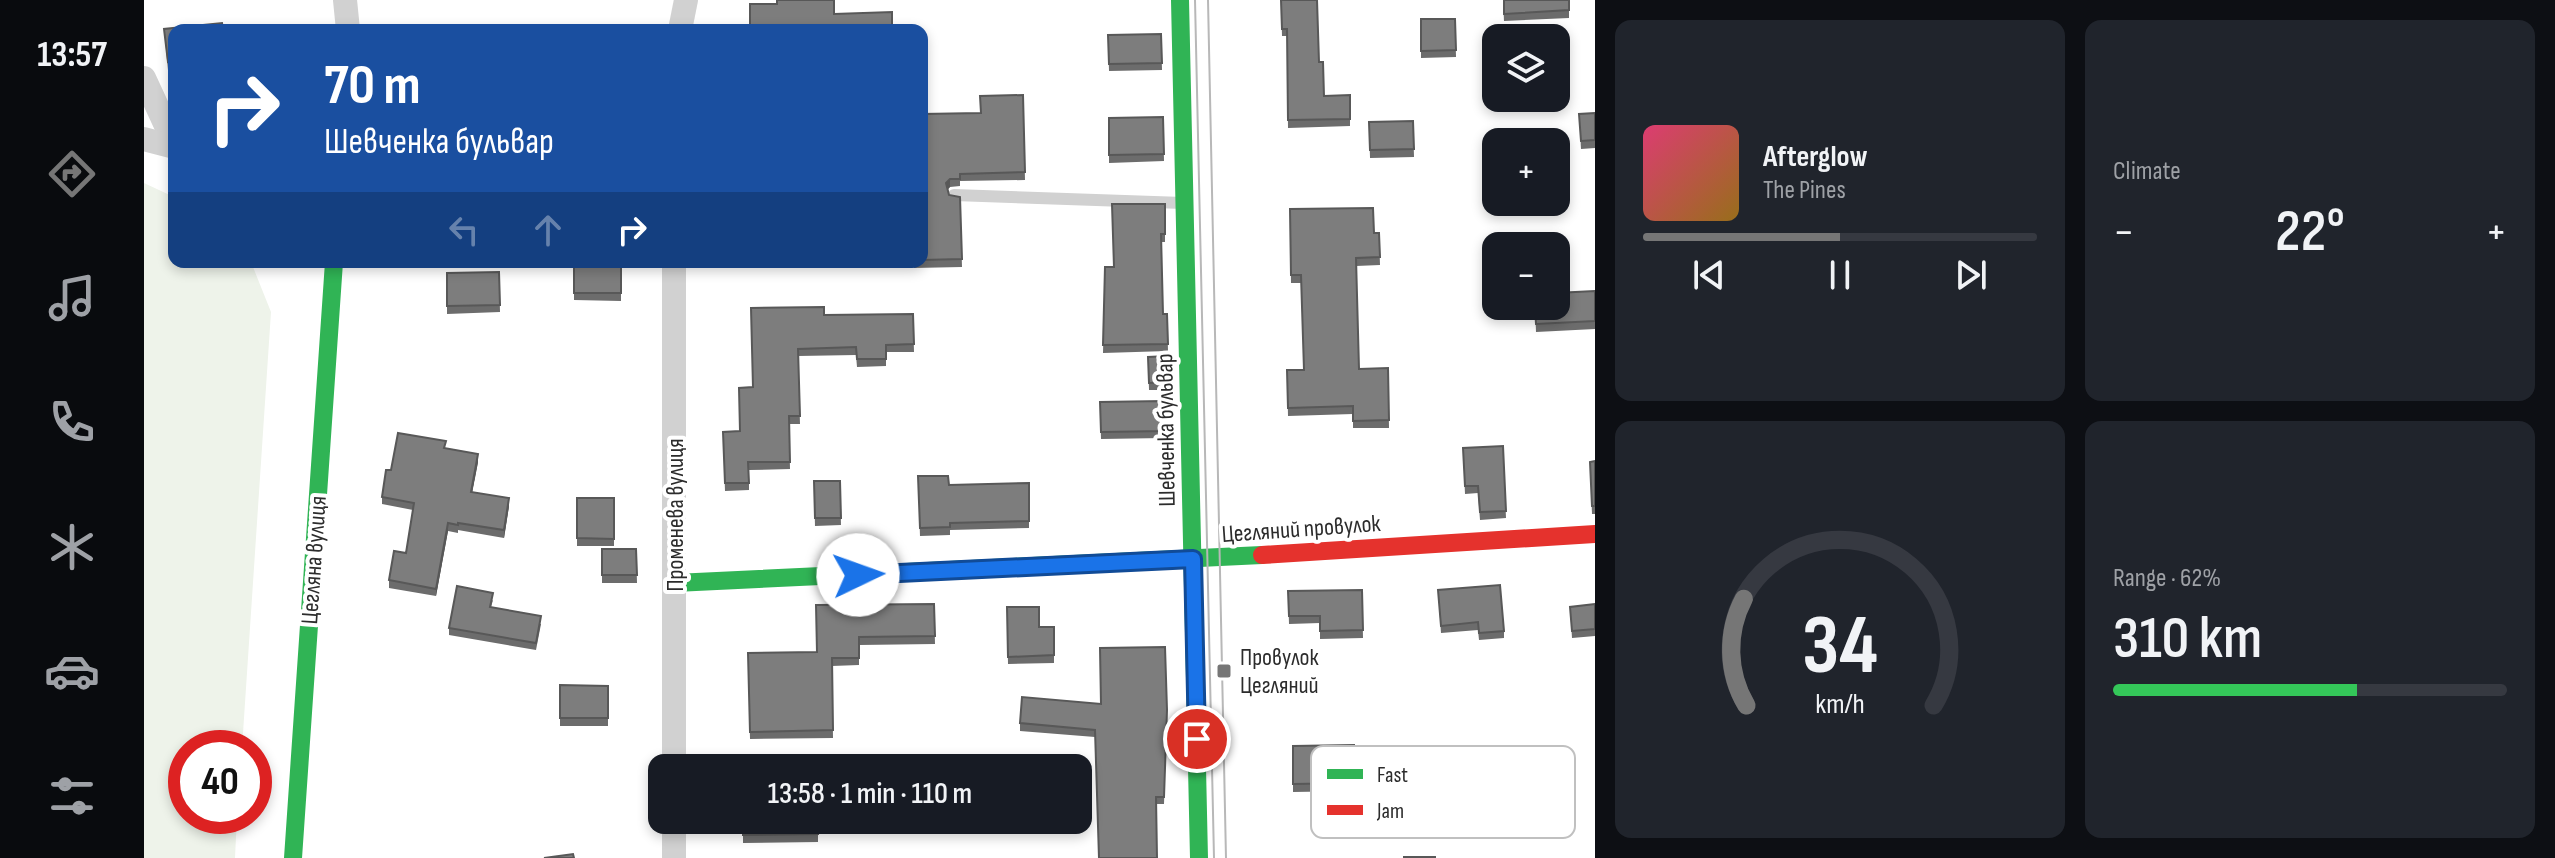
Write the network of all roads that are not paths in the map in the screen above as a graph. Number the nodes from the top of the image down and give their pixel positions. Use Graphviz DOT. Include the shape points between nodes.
graph roads {
  1 [pos="345,0"];
  2 [pos="686,0"];
  3 [pos="1180,0"];
  4 [pos="347,24"];
  5 [pos="681,24"];
  6 [pos="144,78"];
  7 [pos="168,132"];
  8 [pos="144,139"];
  9 [pos="168,144"];
  10 [pos="954,195"];
  11 [pos="1185,203"];
  12 [pos="334,268"];
  13 [pos="674,268"];
  14 [pos="1595,534"];
  15 [pos="1193,559"];
  16 [pos="675,583"];
  17 [pos="674,754"];
  18 [pos="674,834"];
  19 [pos="293,858"];
  20 [pos="674,858"];
  21 [pos="1199,858"];
  1 -- 4 [label="street"];
  2 -- 5 [label="street"];
  3 -- 11 [label="street, Шевченка бульвар"];
  6 -- 7 [label="street"];
  8 -- 9 [label="street"];
  10 -- 11 [label="lane"];
  11 -- 15 [label="street, Шевченка бульвар"];
  12 -- 19 [label="street, Цегляна вулиця"];
  13 -- 16 [label="street, Променева вулиця"];
  14 -- 15 [label="street, Цегляний провулок"];
  15 -- 16 [label="street, Цегляний провулок"];
  15 -- 21 [label="street, Шевченка бульвар"];
  16 -- 17 [label="street, Променева вулиця"];
  18 -- 20 [label="street"];
}
